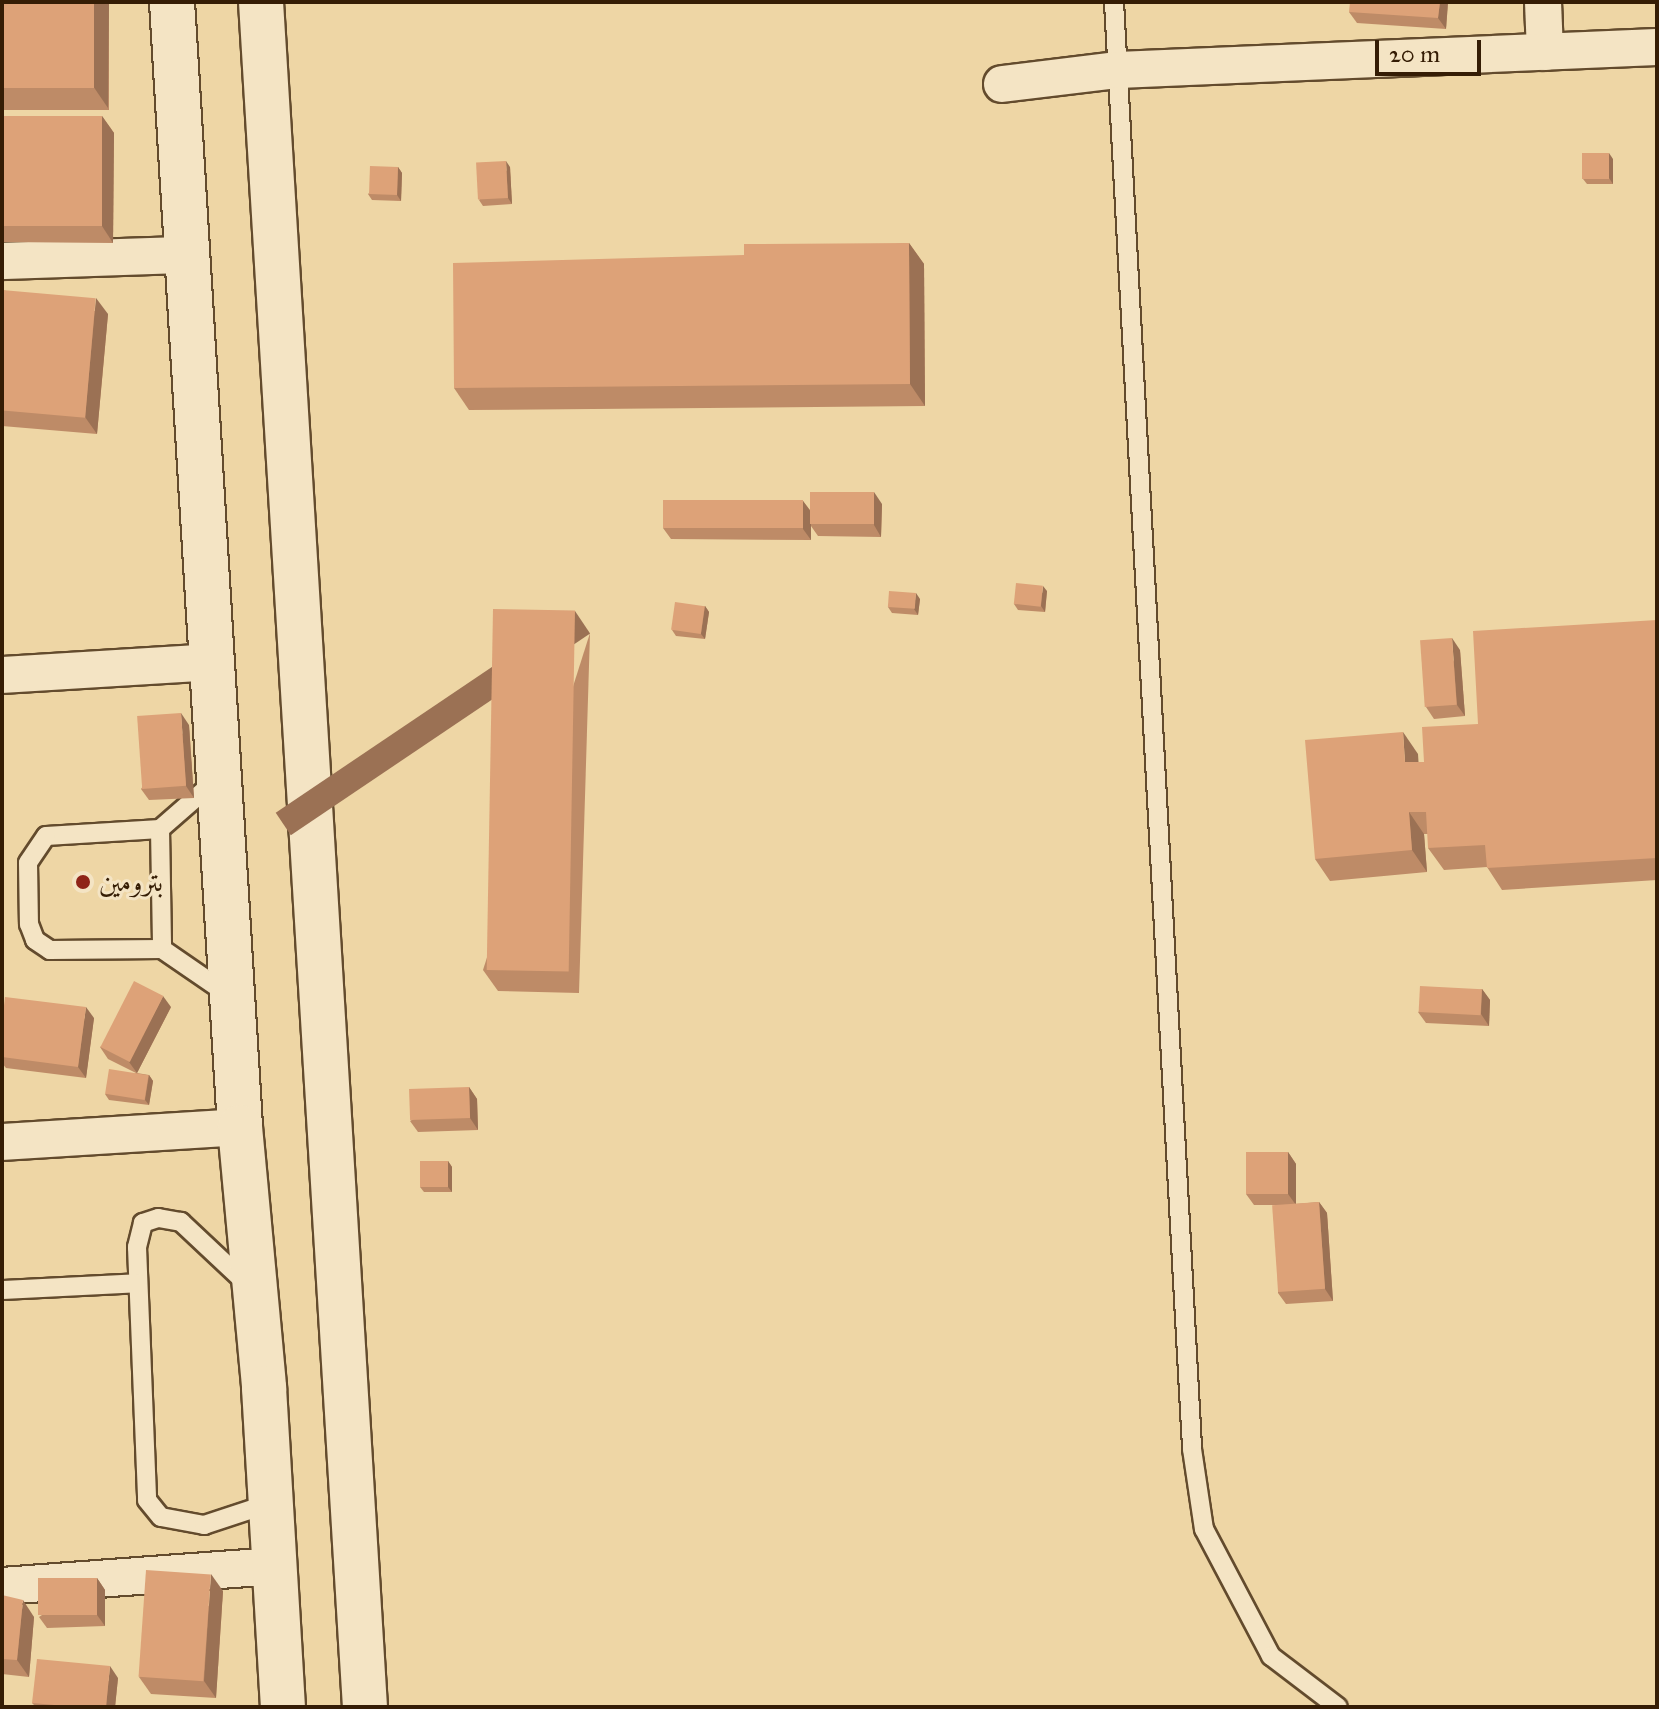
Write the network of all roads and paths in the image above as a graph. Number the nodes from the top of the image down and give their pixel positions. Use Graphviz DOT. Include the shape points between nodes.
graph roads {
  1 [pos="172,2"];
  2 [pos="261,2"];
  3 [pos="1114,2"];
  4 [pos="1543,2"];
  5 [pos="1657,47"];
  6 [pos="1545,52"];
  7 [pos="1118,70"];
  8 [pos="1002,84"];
  9 [pos="186,255"];
  10 [pos="2,261"];
  11 [pos="213,662"];
  12 [pos="2,675"];
  13 [pos="220,776"];
  14 [pos="160,829"];
  15 [pos="162,949"];
  16 [pos="232,998"];
  17 [pos="240,1127"];
  18 [pos="2,1142"];
  19 [pos="138,1283"];
  20 [pos="2,1290"];
  21 [pos="255,1291"];
  22 [pos="271,1503"];
  23 [pos="274,1566"];
  24 [pos="2,1586"];
  25 [pos="283,1707"];
  26 [pos="365,1707"];
  27 [pos="1338,1707"];
  1 -- 9 [label="street"];
  2 -- 26 [label="street"];
  3 -- 7 [label="lane"];
  4 -- 6 [label="street"];
  5 -- 6 [label="street"];
  6 -- 7 [label="street"];
  7 -- 8 [label="street"];
  7 -- 27 [label="lane" via="1192,1449 1204,1529 1271,1656"];
  9 -- 10 [label="street"];
  9 -- 11 [label="street"];
  11 -- 12 [label="street"];
  11 -- 13 [label="street"];
  13 -- 14 [label="lane"];
  13 -- 16 [label="street"];
  14 -- 15 [label="lane"];
  14 -- 15 [label="lane" via="46,836 28,863 29,924 35,940 50,950"];
  15 -- 16 [label="lane"];
  16 -- 17 [label="street"];
  17 -- 18 [label="street"];
  17 -- 21 [label="street"];
  19 -- 20 [label="lane"];
  19 -- 21 [label="lane" via="143,1223 158,1218 181,1222"];
  19 -- 22 [label="lane" via="147,1500 161,1517 204,1525"];
  21 -- 22 [label="street"];
  22 -- 23 [label="street"];
  23 -- 24 [label="street"];
  23 -- 25 [label="street"];
}
